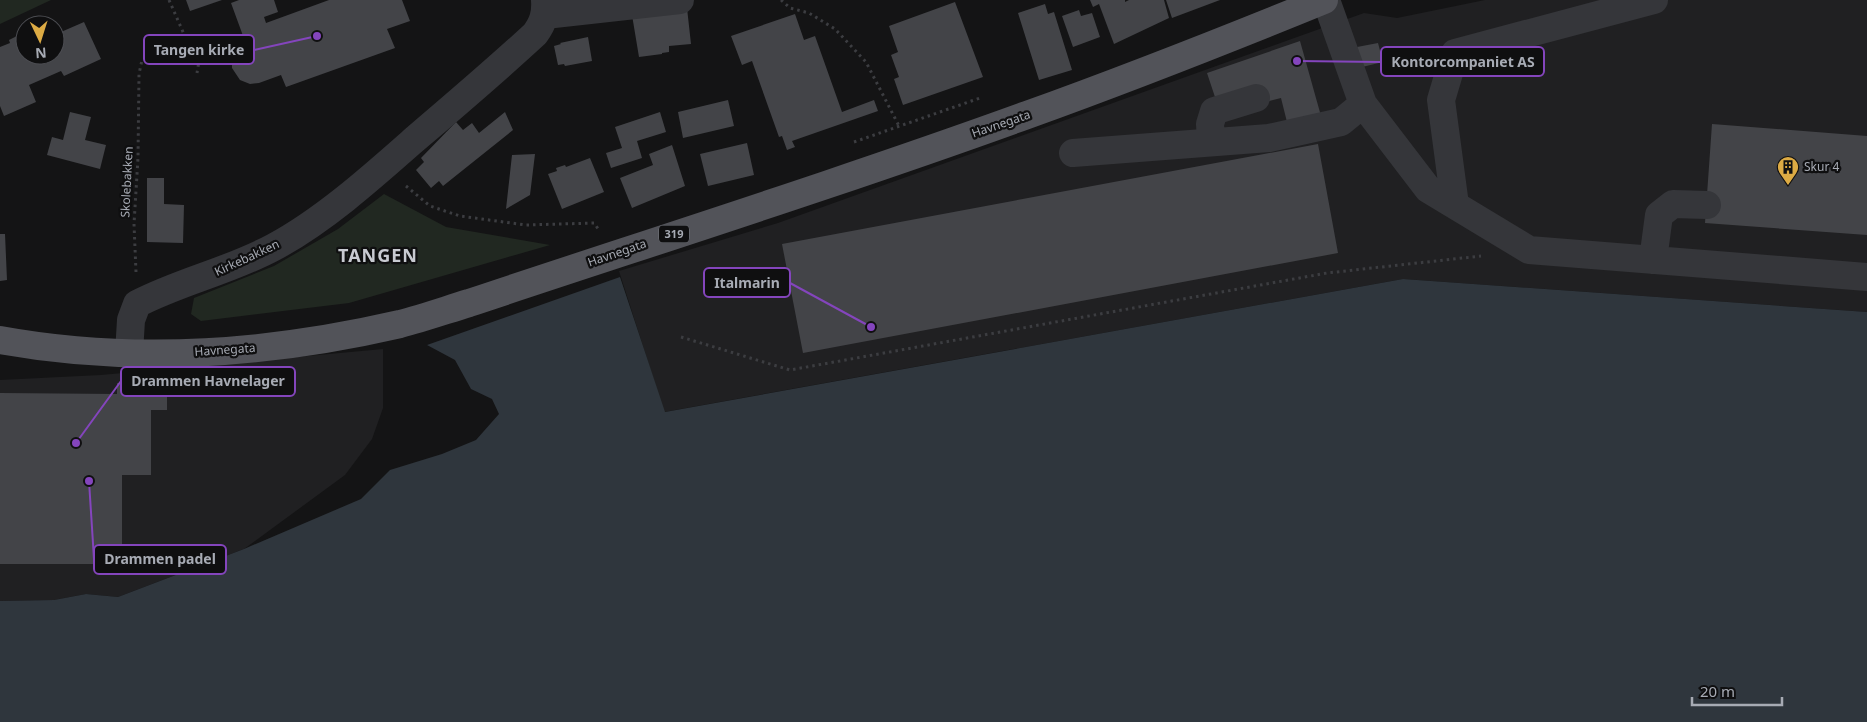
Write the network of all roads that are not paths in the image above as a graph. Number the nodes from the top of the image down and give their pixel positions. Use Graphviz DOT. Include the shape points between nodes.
graph roads {
  1 [pos="680,0"];
  2 [pos="1325,0"];
  3 [pos="1654,0"];
  4 [pos="545,7"];
  5 [pos="1256,98"];
  6 [pos="1363,104"];
  7 [pos="1211,142"];
  8 [pos="1073,153"];
  9 [pos="1455,205"];
  10 [pos="1707,205"];
  11 [pos="1653,260"];
  12 [pos="1867,277"];
  13 [pos="0,340"];
  14 [pos="129,353"];
  1 -- 4 [label="street"];
  2 -- 6 [label="street"];
  2 -- 14 [label="main road, Havnegata / 319" via="981,132 402,323 264,347"];
  3 -- 9 [label="street" via="1455,53 1441,100"];
  4 -- 14 [label="street, Kirkebakken" via="541,26 535,34 386,164 308,227 238,265 137,304 131,320"];
  5 -- 7 [label="street" via="1214,111 1210,124"];
  6 -- 7 [label="street" via="1341,122 1269,138"];
  6 -- 9 [label="street" via="1428,189"];
  7 -- 8 [label="street"];
  9 -- 11 [label="street" via="1530,250"];
  10 -- 11 [label="street" via="1673,204 1659,215"];
  11 -- 12 [label="street"];
  13 -- 14 [label="main road, Havnegata / 319" via="53,348"];
}
